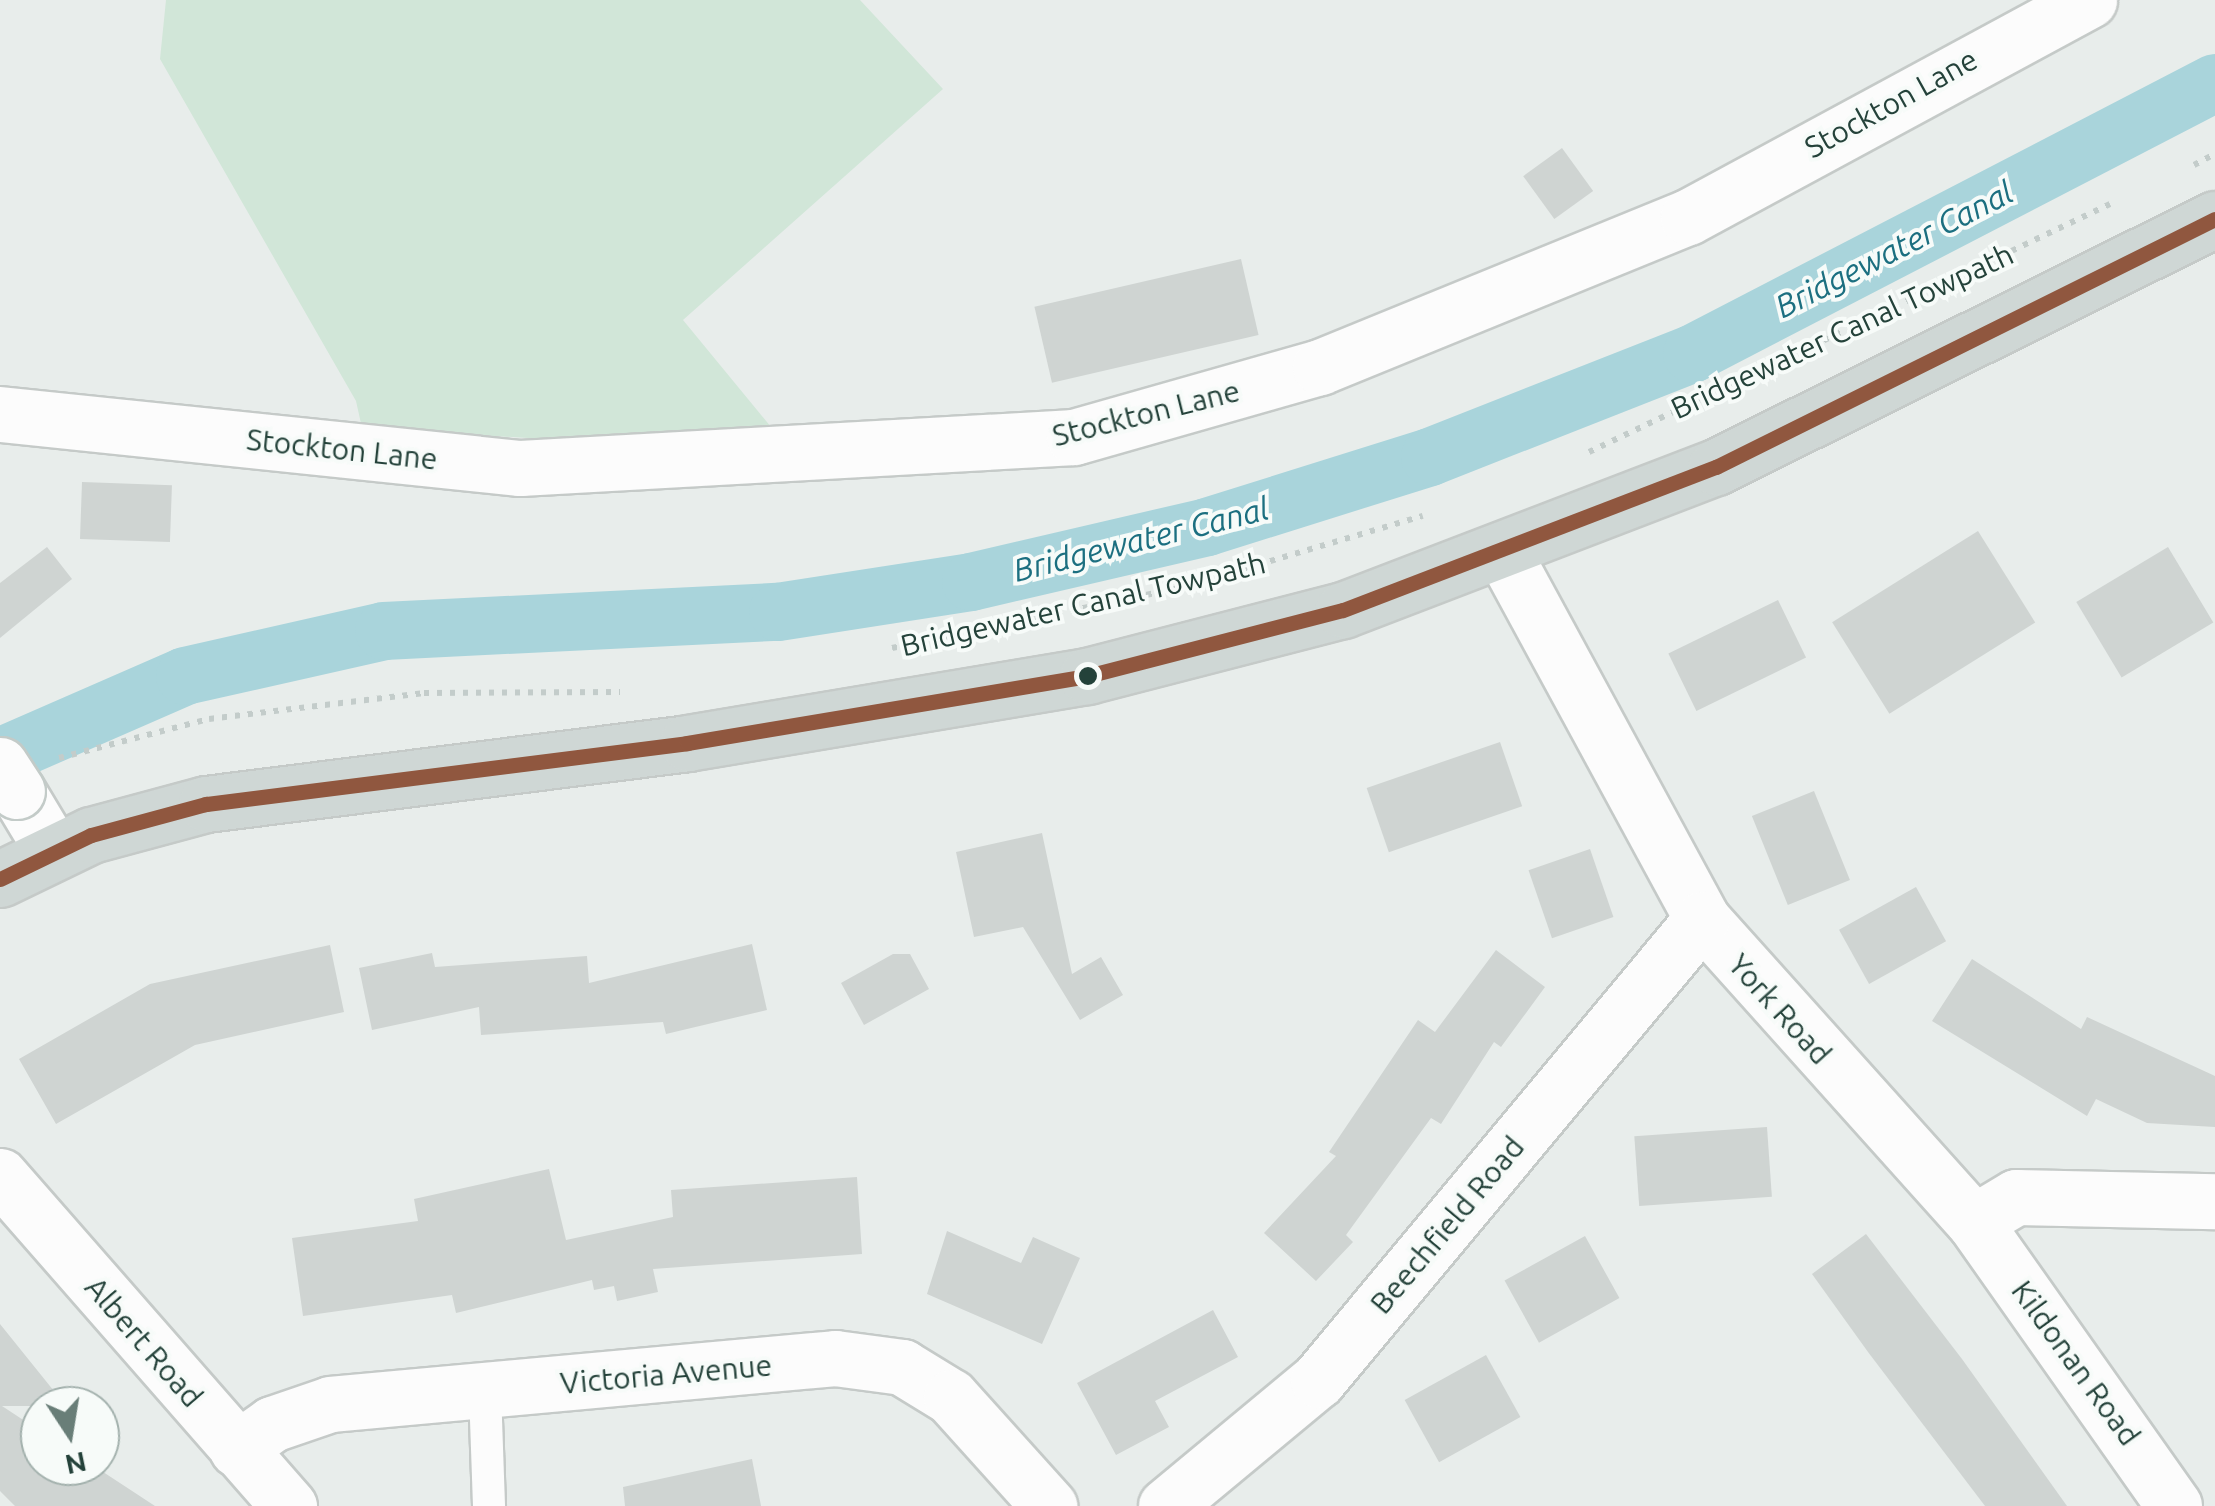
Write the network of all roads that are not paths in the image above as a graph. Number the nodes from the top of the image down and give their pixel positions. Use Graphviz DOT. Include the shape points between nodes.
graph roads {
  1 [pos="2088,0"];
  2 [pos="2215,219"];
  3 [pos="0,414"];
  4 [pos="1503,552"];
  5 [pos="22,772"];
  6 [pos="53,851"];
  7 [pos="0,879"];
  8 [pos="1702,918"];
  9 [pos="0,1176"];
  10 [pos="2215,1201"];
  11 [pos="1974,1222"];
  12 [pos="485,1391"];
  13 [pos="237,1449"];
  14 [pos="289,1506"];
  15 [pos="489,1506"];
  16 [pos="1050,1506"];
  17 [pos="1166,1506"];
  18 [pos="2174,1506"];
  1 -- 3 [label="street, Stockton Lane" via="1688,217 1320,367 1074,437 520,468"];
  2 -- 4 [label="main road" via="1922,372"];
  4 -- 6 [label="main road" via="1324,616 1087,676 687,743 267,792"];
  4 -- 8 [label="street, York Road"];
  5 -- 6 [label="street"];
  6 -- 7 [label="main road"];
  8 -- 11 [label="street, York Road"];
  8 -- 17 [label="street, Beechfield Road" via="1318,1380"];
  9 -- 13 [label="street, Albert Road"];
  10 -- 11 [label="street" via="2016,1197"];
  11 -- 18 [label="street, Kildonan Road"];
  12 -- 13 [label="street, Victoria Avenue" via="330,1404 272,1424"];
  12 -- 15 [label="lane"];
  12 -- 16 [label="street, Victoria Avenue" via="835,1358 902,1368 951,1396"];
  13 -- 14 [label="street, Albert Road"];
}
